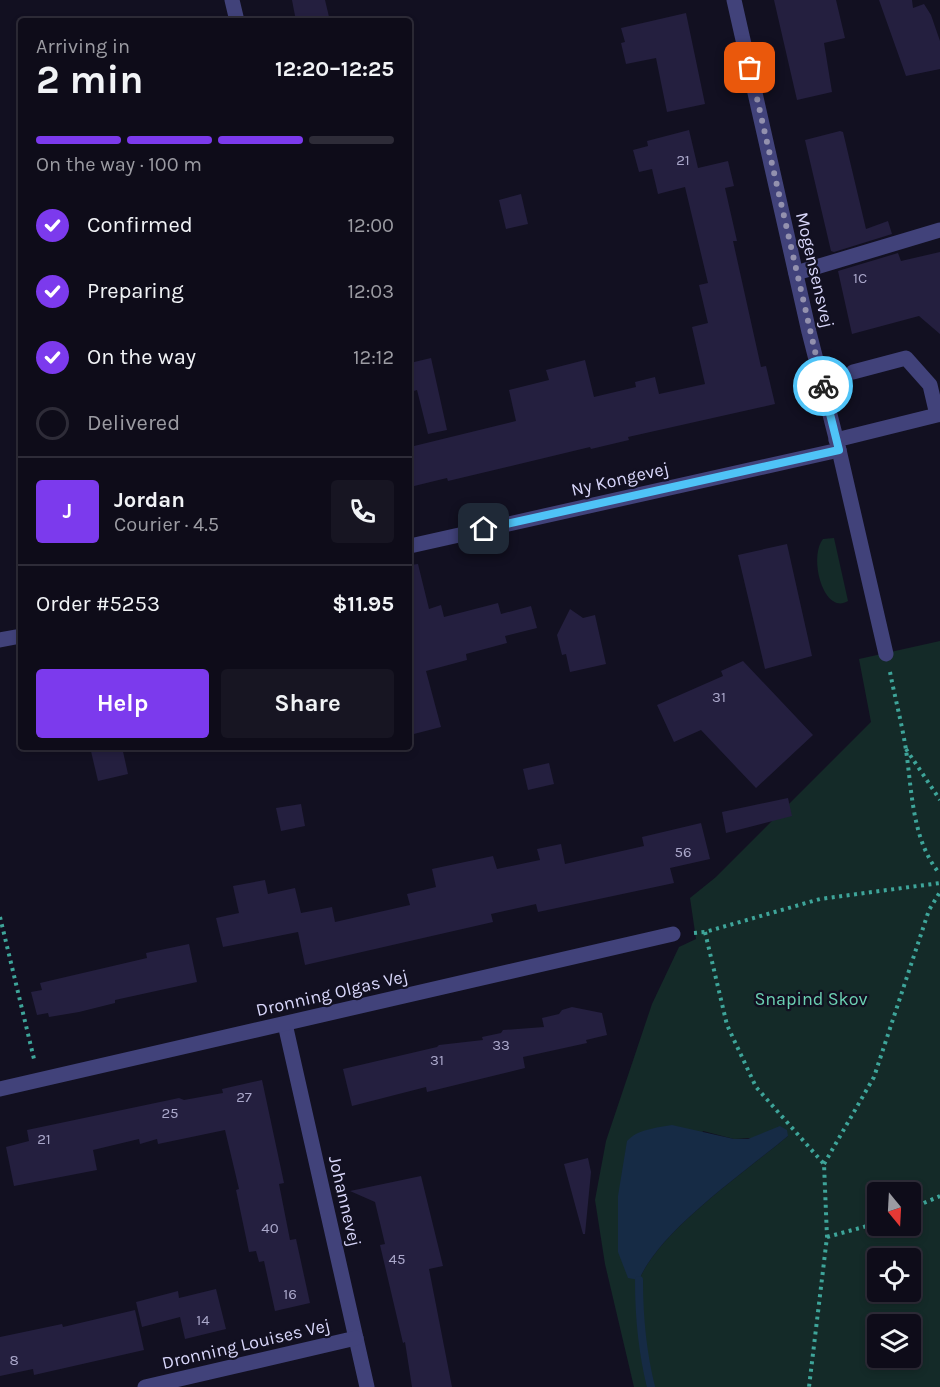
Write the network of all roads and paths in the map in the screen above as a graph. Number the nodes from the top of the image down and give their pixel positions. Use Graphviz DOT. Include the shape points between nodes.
graph roads {
  1 [pos="232,0"];
  2 [pos="734,0"];
  3 [pos="236,18"];
  4 [pos="940,230"];
  5 [pos="796,273"];
  6 [pos="852,372"];
  7 [pos="838,445"];
  8 [pos="412,546"];
  9 [pos="18,637"];
  10 [pos="0,640"];
  11 [pos="886,654"];
  12 [pos="906,749"];
  13 [pos="940,800"];
  14 [pos="940,874"];
  15 [pos="940,883"];
  16 [pos="940,892"];
  17 [pos="0,917"];
  18 [pos="705,932"];
  19 [pos="673,934"];
  20 [pos="285,1024"];
  21 [pos="39,1080"];
  22 [pos="0,1089"];
  23 [pos="824,1164"];
  24 [pos="940,1196"];
  25 [pos="921,1204"];
  26 [pos="867,1226"];
  27 [pos="827,1237"];
  28 [pos="356,1338"];
  29 [pos="146,1387"];
  30 [pos="367,1387"];
  31 [pos="809,1387"];
  1 -- 3 [label="street"];
  2 -- 5 [label="street, Mogensensvej"];
  4 -- 5 [label="street"];
  5 -- 7 [label="street, Mogensensvej"];
  6 -- 7 [label="street, Ny Kongevej" via="906,358 930,385 937,415"];
  7 -- 8 [label="street, Ny Kongevej"];
  7 -- 11 [label="street, Mogensensvej"];
  9 -- 10 [label="street"];
  11 -- 12 [label="path"];
  12 -- 13 [label="path"];
  12 -- 14 [label="path" via="912,805 932,865"];
  15 -- 18 [label="path" via="820,899"];
  16 -- 23 [label="path" via="929,910 874,1077"];
  17 -- 21 [label="path"];
  18 -- 19 [label="path"];
  18 -- 23 [label="path" via="727,1024 756,1087"];
  19 -- 20 [label="street, Dronning Olgas Vej"];
  20 -- 21 [label="street, Dronning Olgas Vej"];
  20 -- 28 [label="street, Johannevej"];
  21 -- 22 [label="street, Dronning Olgas Vej"];
  23 -- 27 [label="path"];
  24 -- 25 [label="path"];
  26 -- 27 [label="path"];
  27 -- 31 [label="path"];
  28 -- 29 [label="street, Dronning Louises Vej"];
  28 -- 30 [label="street, Johannevej"];
}
